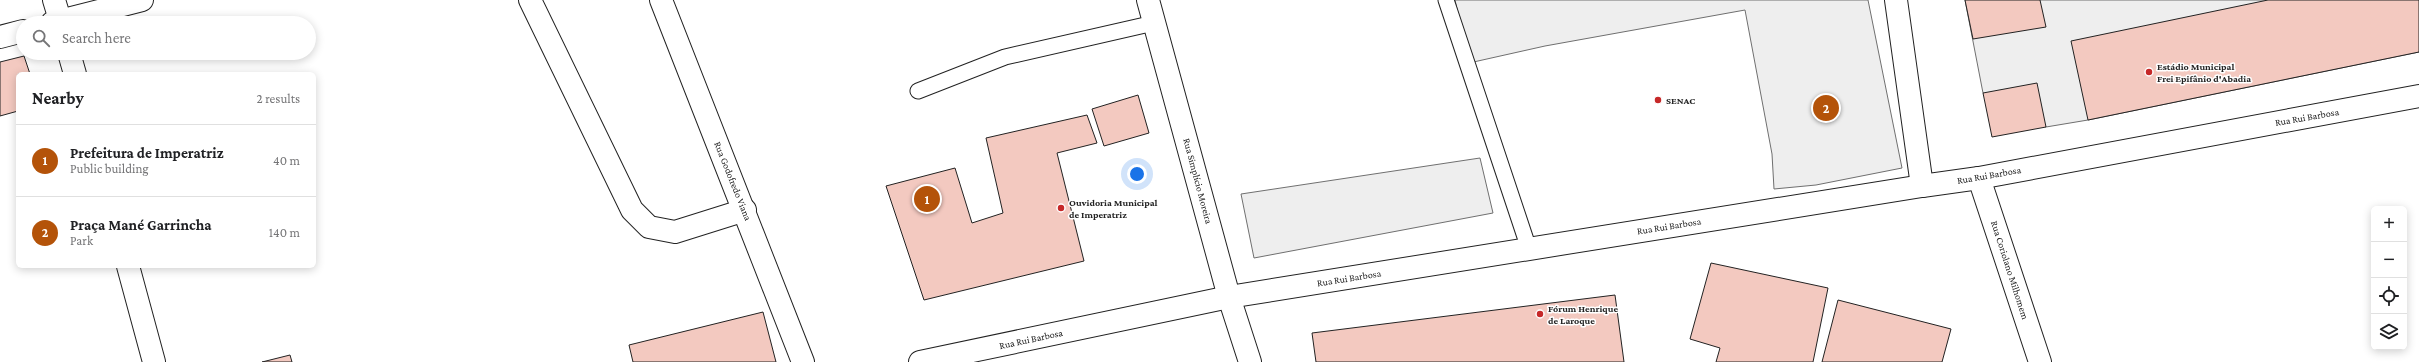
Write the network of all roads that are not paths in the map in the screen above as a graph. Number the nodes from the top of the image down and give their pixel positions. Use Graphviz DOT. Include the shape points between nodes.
graph roads {
  1 [pos="54,0"];
  2 [pos="142,0"];
  3 [pos="530,0"];
  4 [pos="661,0"];
  5 [pos="1148,0"];
  6 [pos="1446,0"];
  7 [pos="1896,0"];
  8 [pos="57,16"];
  9 [pos="81,16"];
  10 [pos="1154,22"];
  11 [pos="16,33"];
  12 [pos="0,37"];
  13 [pos="71,60"];
  14 [pos="74,72"];
  15 [pos="918,91"];
  16 [pos="2419,96"];
  17 [pos="1979,178"];
  18 [pos="1922,186"];
  19 [pos="745,210"];
  20 [pos="1529,248"];
  21 [pos="129,268"];
  22 [pos="1229,297"];
  23 [pos="154,362"];
  24 [pos="803,362"];
  25 [pos="920,362"];
  26 [pos="1250,362"];
  27 [pos="2040,362"];
  1 -- 8 [label="street"];
  2 -- 9 [label="street"];
  3 -- 19 [label="street" via="632,210 649,227 675,232"];
  4 -- 19 [label="street, Rua Godofredo Viana"];
  5 -- 10 [label="street, Rua Simplício Moreira"];
  6 -- 20 [label="lane"];
  7 -- 18 [label="street"];
  10 -- 15 [label="lane" via="1005,57"];
  10 -- 22 [label="street, Rua Simplício Moreira"];
  11 -- 12 [label="street"];
  13 -- 14 [label="street"];
  16 -- 17 [label="street, Rua Rui Barbosa"];
  17 -- 18 [label="street, Rua Rui Barbosa"];
  17 -- 27 [label="street, Rua Coriolano Milhomem"];
  18 -- 20 [label="street, Rua Rui Barbosa"];
  19 -- 24 [label="street, Rua Godofredo Viana"];
  20 -- 22 [label="street, Rua Rui Barbosa"];
  21 -- 23 [label="street"];
  22 -- 25 [label="street, Rua Rui Barbosa"];
  22 -- 26 [label="street, Rua Simplício Moreira"];
}
